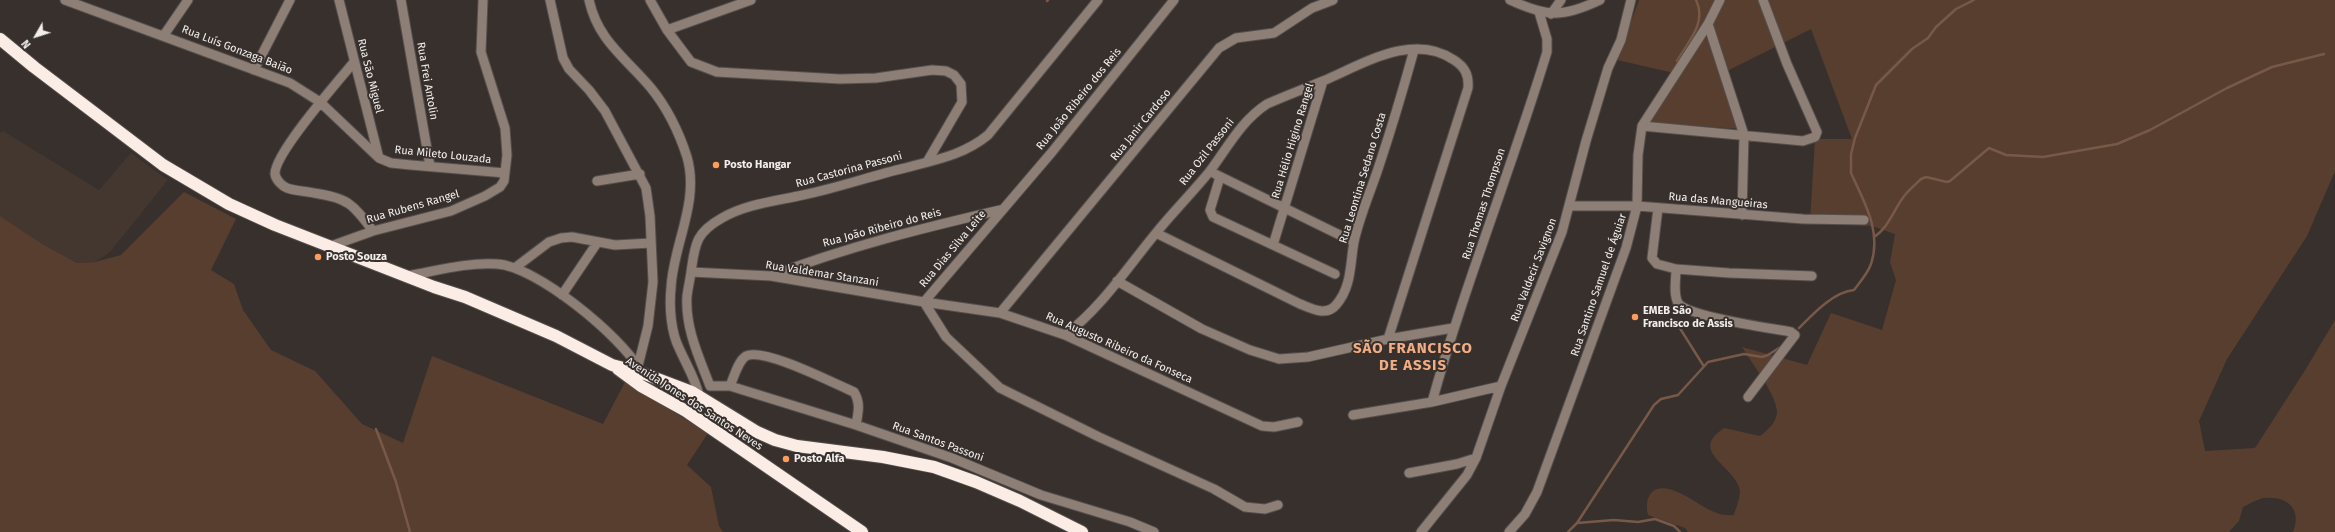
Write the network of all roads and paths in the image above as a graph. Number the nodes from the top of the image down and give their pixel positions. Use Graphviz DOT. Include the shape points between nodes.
graph roads {
  1 [pos="66,0"];
  2 [pos="188,0"];
  3 [pos="290,0"];
  4 [pos="339,0"];
  5 [pos="402,0"];
  6 [pos="483,0"];
  7 [pos="550,0"];
  8 [pos="589,0"];
  9 [pos="650,0"];
  10 [pos="751,0"];
  11 [pos="1098,0"];
  12 [pos="1174,0"];
  13 [pos="1333,0"];
  14 [pos="1510,0"];
  15 [pos="1561,0"];
  16 [pos="1600,0"];
  17 [pos="1631,0"];
  18 [pos="1720,0"];
  19 [pos="1763,0"];
  20 [pos="1539,12"];
  21 [pos="1551,14"];
  22 [pos="1708,24"];
  23 [pos="667,30"];
  24 [pos="164,35"];
  25 [pos="0,39"];
  26 [pos="1414,50"];
  27 [pos="354,62"];
  28 [pos="254,70"];
  29 [pos="1323,81"];
  30 [pos="320,102"];
  31 [pos="1642,126"];
  32 [pos="1744,135"];
  33 [pos="379,158"];
  34 [pos="927,162"];
  35 [pos="430,166"];
  36 [pos="1209,171"];
  37 [pos="505,173"];
  38 [pos="640,174"];
  39 [pos="1220,176"];
  40 [pos="597,181"];
  41 [pos="1570,206"];
  42 [pos="1637,206"];
  43 [pos="1285,208"];
  44 [pos="1658,208"];
  45 [pos="1000,210"];
  46 [pos="1742,215"];
  47 [pos="1864,220"];
  48 [pos="372,231"];
  49 [pos="1156,233"];
  50 [pos="1354,242"];
  51 [pos="597,243"];
  52 [pos="651,243"];
  53 [pos="1273,245"];
  54 [pos="331,246"];
  55 [pos="516,267"];
  56 [pos="1676,269"];
  57 [pos="691,272"];
  58 [pos="1335,274"];
  59 [pos="406,276"];
  60 [pos="771,276"];
  61 [pos="1812,276"];
  62 [pos="1118,281"];
  63 [pos="562,295"];
  64 [pos="924,302"];
  65 [pos="1000,313"];
  66 [pos="1453,328"];
  67 [pos="1065,335"];
  68 [pos="1388,339"];
  69 [pos="612,365"];
  70 [pos="640,369"];
  71 [pos="678,385"];
  72 [pos="710,386"];
  73 [pos="730,386"];
  74 [pos="1501,386"];
  75 [pos="703,397"];
  76 [pos="1748,397"];
  77 [pos="665,400"];
  78 [pos="1432,402"];
  79 [pos="1353,415"];
  80 [pos="1298,422"];
  81 [pos="856,425"];
  82 [pos="1476,458"];
  83 [pos="1409,473"];
  84 [pos="1278,505"];
  85 [pos="862,532"];
  86 [pos="1082,532"];
  87 [pos="1154,532"];
  88 [pos="1421,532"];
  89 [pos="1510,532"];
  1 -- 24 [label="street, Rua Luís Gonzaga Baião"];
  2 -- 24 [label="street"];
  3 -- 28 [label="street"];
  4 -- 27 [label="street, Rua São Miguel"];
  5 -- 35 [label="street, Rua Frei Antolin"];
  6 -- 37 [label="street" via="481,52 505,128"];
  7 -- 38 [label="street" via="563,58 569,69 605,112"];
  8 -- 75 [label="street" via="600,31 614,50 650,88 679,131 687,160 690,187 688,212 673,267 670,289 672,321 678,347"];
  9 -- 23 [label="street"];
  10 -- 23 [label="street"];
  11 -- 34 [label="street, Rua Castorina Passoni" via="988,135 965,152"];
  12 -- 45 [label="street, Rua João Ribeiro dos Reis" via="1052,152"];
  13 -- 65 [label="street, Rua Janir Cardoso" via="1312,8 1274,33 1236,38 1219,48"];
  14 -- 20 [label="street"];
  15 -- 21 [label="street"];
  16 -- 21 [label="street" via="1565,13"];
  17 -- 41 [label="street, Rua Valdecir Savignon" via="1621,40 1608,68 1586,141"];
  18 -- 22 [label="street, Rua Santino Samuel de Águiar"];
  19 -- 32 [label="street" via="1787,64 1817,132 1816,138 1810,140"];
  20 -- 21 [label="street"];
  20 -- 66 [label="street, Rua Thomas Thompson" via="1547,40 1547,52 1477,265"];
  22 -- 31 [label="street, Rua Santino Samuel de Águiar"];
  22 -- 32 [label="street"];
  23 -- 34 [label="street" via="691,62 717,72 840,79 876,78 932,70 946,71 954,75 961,84 962,102"];
  24 -- 28 [label="street, Rua Luís Gonzaga Baião"];
  25 -- 54 [label="highway" via="163,166 229,204"];
  26 -- 29 [label="street, Rua Ozil Passoni" via="1397,50 1377,56"];
  26 -- 50 [label="street, Rua Leontina Sedano Costa" via="1388,140"];
  26 -- 68 [label="street, Rua Ozil Passoni" via="1435,50 1446,54 1459,63 1469,78 1468,88"];
  27 -- 30 [label="street"];
  27 -- 33 [label="street, Rua São Miguel"];
  28 -- 30 [label="street, Rua Luís Gonzaga Baião" via="290,83"];
  29 -- 36 [label="street, Rua Ozil Passoni" via="1267,104 1252,114"];
  29 -- 43 [label="street, Rua Hélio Higino Rangel"];
  30 -- 33 [label="street, Rua Luís Gonzaga Baião"];
  30 -- 48 [label="street" via="277,167 277,180 288,188 341,198 352,205"];
  31 -- 32 [label="street"];
  31 -- 42 [label="street, Rua Santino Samuel de Águiar" via="1638,155"];
  32 -- 46 [label="street"];
  33 -- 35 [label="street, Rua Mileto Louzada" via="392,163"];
  34 -- 57 [label="street, Rua Castorina Passoni" via="805,195 749,207 722,218 696,241"];
  35 -- 37 [label="street, Rua Mileto Louzada"];
  36 -- 39 [label="street"];
  36 -- 49 [label="street, Rua Ozil Passoni"];
  37 -- 48 [label="street, Rua Rubens Rangel" via="500,186 485,196 451,210"];
  38 -- 40 [label="street"];
  38 -- 52 [label="street" via="646,188"];
  39 -- 43 [label="street"];
  39 -- 53 [label="street" via="1210,210 1212,217"];
  41 -- 42 [label="street, Rua das Mangueiras"];
  41 -- 74 [label="street, Rua Valdecir Savignon" via="1551,262"];
  42 -- 44 [label="street, Rua das Mangueiras"];
  42 -- 89 [label="street, Rua Santino Samuel de Águiar" via="1622,260 1537,492 1525,514"];
  43 -- 50 [label="street"];
  43 -- 53 [label="street, Rua Hélio Higino Rangel"];
  44 -- 46 [label="street, Rua das Mangueiras"];
  44 -- 56 [label="street" via="1652,258 1657,264"];
  45 -- 60 [label="street, Rua João Ribeiro do Reis" via="921,228 832,254"];
  45 -- 64 [label="street, Rua Dias Silva Leite"];
  46 -- 47 [label="street, Rua das Mangueiras" via="1803,220"];
  48 -- 54 [label="street, Rua Rubens Rangel"];
  49 -- 50 [label="street, Rua Leontina Sedano Costa" via="1300,304 1325,311 1336,305 1344,292 1352,265"];
  49 -- 62 [label="street, Rua Ozil Passoni"];
  51 -- 52 [label="street"];
  51 -- 55 [label="street" via="572,237 561,238 549,242"];
  51 -- 63 [label="street"];
  52 -- 70 [label="street" via="651,308"];
  53 -- 58 [label="street"];
  54 -- 59 [label="highway"];
  55 -- 59 [label="street" via="474,264"];
  55 -- 63 [label="street"];
  56 -- 61 [label="street"];
  56 -- 76 [label="street" via="1677,300 1688,311 1791,332 1795,337"];
  57 -- 60 [label="street, Rua Valdemar Stanzani"];
  57 -- 72 [label="street, Rua Castorina Passoni" via="687,295 688,314 692,337"];
  59 -- 69 [label="highway" via="465,297 542,330"];
  60 -- 64 [label="street, Rua Valdemar Stanzani"];
  62 -- 67 [label="street, Rua Ozil Passoni"];
  62 -- 68 [label="street" via="1202,329 1250,350 1279,359 1308,358"];
  63 -- 70 [label="street" via="612,336"];
  64 -- 65 [label="street, Rua Augusto Ribeiro da Fonseca"];
  64 -- 84 [label="street" via="946,337 1000,388 1099,437 1214,489 1245,507 1265,509"];
  65 -- 67 [label="street, Rua Augusto Ribeiro da Fonseca"];
  66 -- 68 [label="street"];
  66 -- 78 [label="street, Rua Thomas Thompson"];
  67 -- 80 [label="street, Rua Augusto Ribeiro da Fonseca" via="1262,426 1274,427"];
  69 -- 70 [label="highway"];
  69 -- 77 [label="highway, Avenida Jones dos Santos Neves"];
  70 -- 71 [label="highway"];
  71 -- 75 [label="highway"];
  71 -- 77 [label="highway" via="670,389"];
  72 -- 73 [label="street, Rua Santos Passoni"];
  72 -- 75 [label="street"];
  73 -- 81 [label="street, Rua Santos Passoni"];
  73 -- 81 [label="street" via="746,357 775,357 854,392 859,406"];
  74 -- 78 [label="street"];
  74 -- 82 [label="street, Rua Valdecir Savignon"];
  75 -- 86 [label="highway" via="757,432 775,440 797,446 883,457 934,467 1008,495"];
  77 -- 85 [label="highway, Avenida Jones dos Santos Neves" via="686,411"];
  78 -- 79 [label="street"];
  81 -- 87 [label="street, Rua Santos Passoni" via="952,458 1041,495 1130,522"];
  82 -- 83 [label="street"];
  82 -- 88 [label="street, Rua Valdecir Savignon" via="1467,475"];
}
